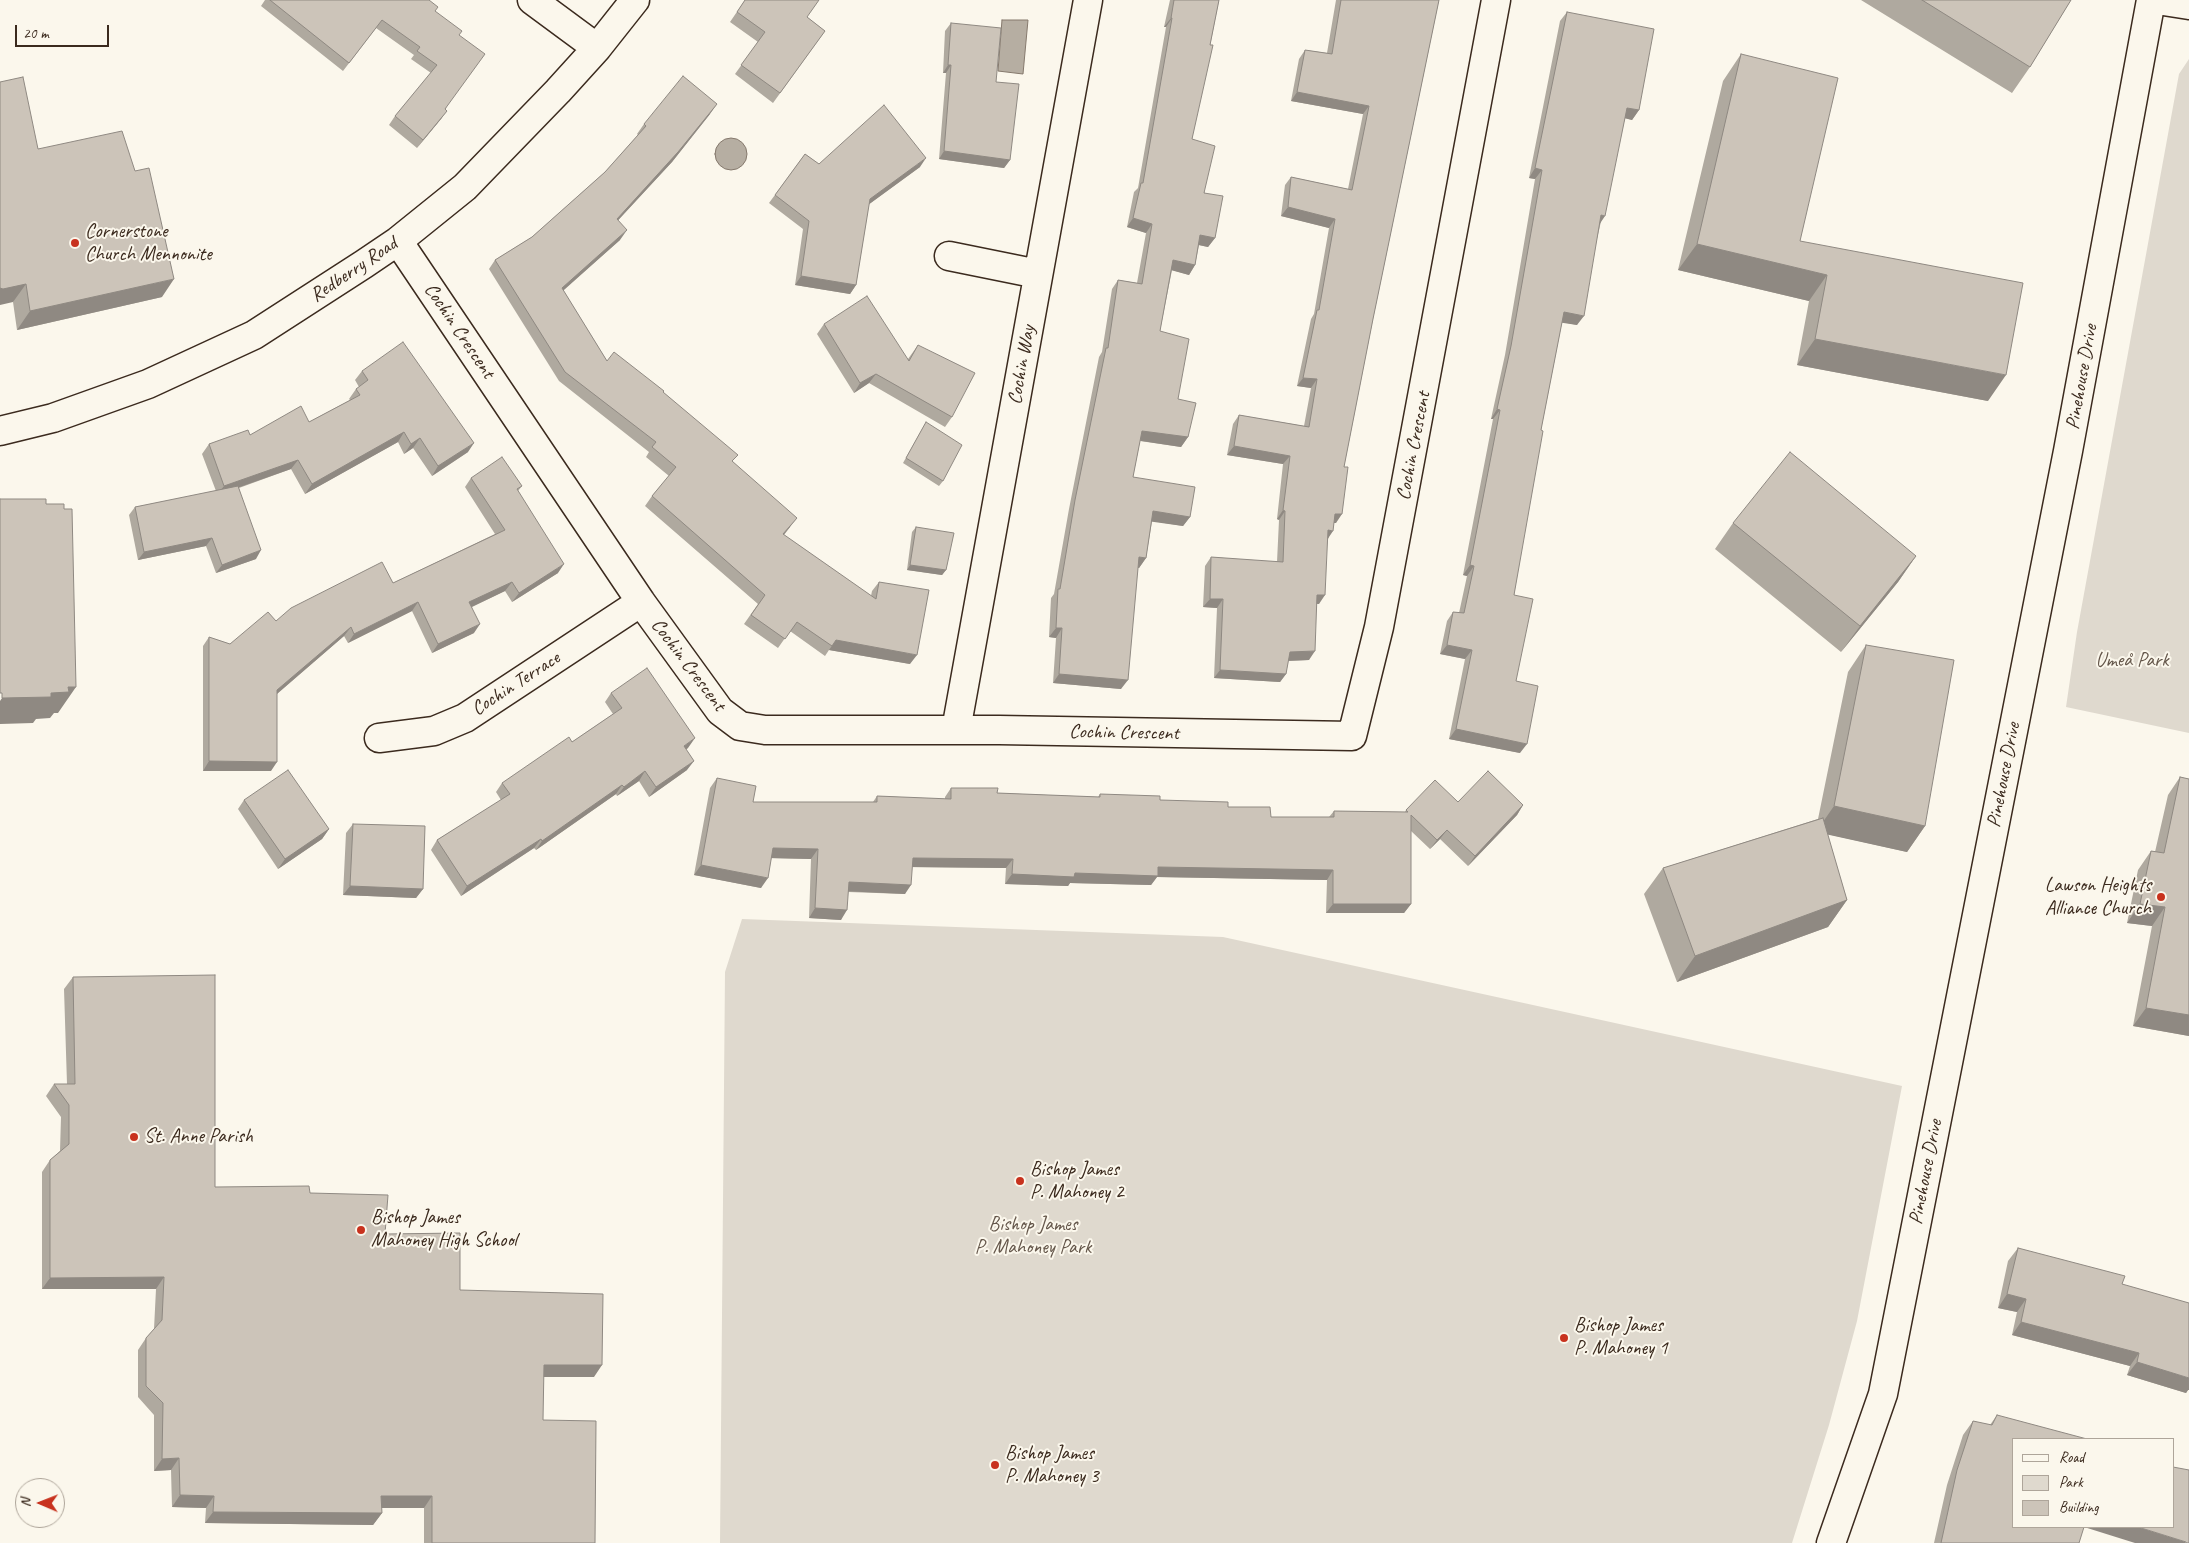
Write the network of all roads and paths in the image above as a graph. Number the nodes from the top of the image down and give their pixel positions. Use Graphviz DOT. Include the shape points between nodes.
graph roads {
  1 [pos="532,0"];
  2 [pos="634,0"];
  3 [pos="1088,0"];
  4 [pos="1496,0"];
  5 [pos="2151,0"];
  6 [pos="2157,0"];
  7 [pos="2189,6"];
  8 [pos="597,48"];
  9 [pos="398,241"];
  10 [pos="949,256"];
  11 [pos="1038,274"];
  12 [pos="0,431"];
  13 [pos="641,602"];
  14 [pos="956,730"];
  15 [pos="379,738"];
  16 [pos="1831,1543"];
  1 -- 8 [label="street"];
  2 -- 8 [label="street, Redberry Road"];
  3 -- 11 [label="street, Cochin Way"];
  4 -- 14 [label="street, Cochin Crescent" via="1379,627 1352,736"];
  5 -- 16 [label="street, Pinehouse Drive" via="2066,460 1883,1394"];
  6 -- 7 [label="street"];
  8 -- 9 [label="street, Redberry Road" via="465,187"];
  9 -- 12 [label="street, Redberry Road" via="254,335 148,384 53,418"];
  9 -- 13 [label="street, Cochin Crescent"];
  10 -- 11 [label="street"];
  11 -- 14 [label="street, Cochin Way"];
  13 -- 14 [label="street, Cochin Crescent" via="720,711 740,726 765,730"];
  13 -- 15 [label="street, Cochin Terrace" via="465,718 434,730"];
}
